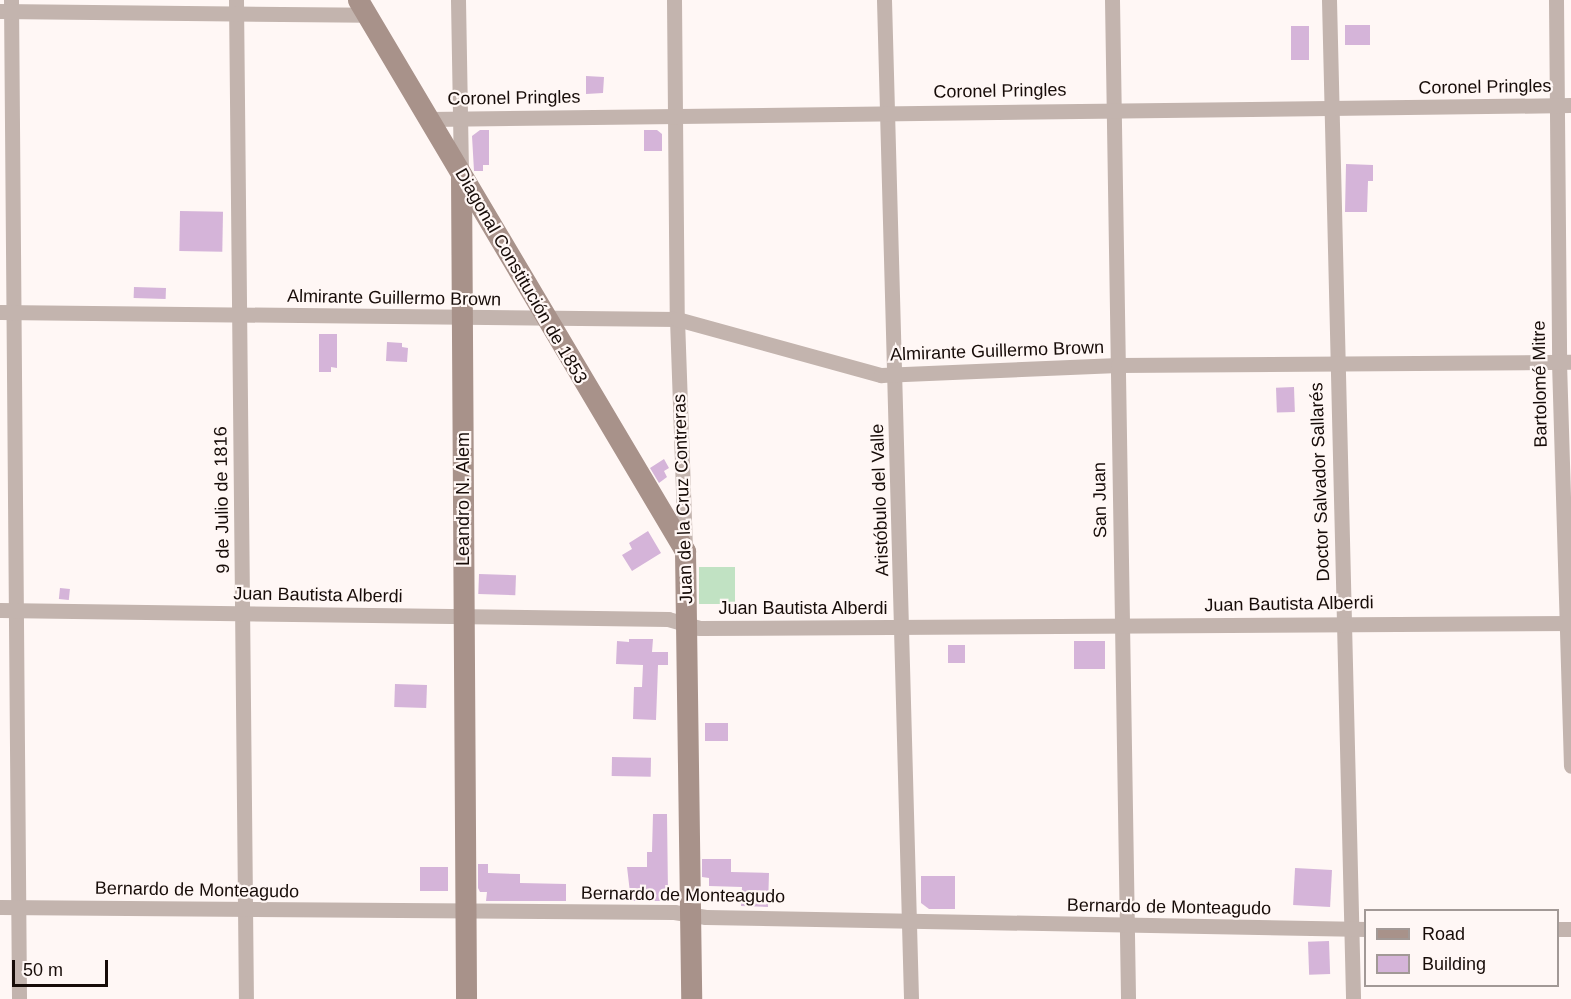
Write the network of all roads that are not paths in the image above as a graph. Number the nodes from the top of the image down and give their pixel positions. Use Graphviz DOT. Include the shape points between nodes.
graph roads {
  1 [pos="458,0"];
  2 [pos="674,0"];
  3 [pos="884,0"];
  4 [pos="1112,0"];
  5 [pos="1329,0"];
  6 [pos="1556,0"];
  7 [pos="8,7"];
  8 [pos="236,7"];
  9 [pos="362,8"];
  10 [pos="1554,105"];
  11 [pos="1571,105"];
  12 [pos="1114,109"];
  13 [pos="887,111"];
  14 [pos="1330,111"];
  15 [pos="675,114"];
  16 [pos="460,118"];
  17 [pos="429,119"];
  18 [pos="461,174"];
  19 [pos="0,312"];
  20 [pos="16,312"];
  21 [pos="239,315"];
  22 [pos="462,319"];
  23 [pos="545,319"];
  24 [pos="677,319"];
  25 [pos="1565,362"];
  26 [pos="1336,364"];
  27 [pos="1118,365"];
  28 [pos="895,375"];
  29 [pos="685,551"];
  30 [pos="0,610"];
  31 [pos="18,610"];
  32 [pos="243,614"];
  33 [pos="463,617"];
  34 [pos="1344,623"];
  35 [pos="1569,623"];
  36 [pos="686,624"];
  37 [pos="1121,626"];
  38 [pos="903,627"];
  39 [pos="1571,766"];
  40 [pos="0,907"];
  41 [pos="21,907"];
  42 [pos="245,910"];
  43 [pos="465,912"];
  44 [pos="690,915"];
  45 [pos="908,919"];
  46 [pos="1127,925"];
  47 [pos="1358,929"];
  48 [pos="20,999"];
  49 [pos="246,999"];
  50 [pos="466,999"];
  51 [pos="691,999"];
  52 [pos="911,999"];
  53 [pos="1128,999"];
  54 [pos="1353,999"];
  1 -- 16 [label="street, Leandro N. Alem"];
  2 -- 15 [label="street, Juan de la Cruz Contreras"];
  3 -- 13 [label="street, Aristóbulo del Valle"];
  4 -- 12 [label="street, San Juan"];
  5 -- 14 [label="street, Doctor Salvador Sallarés"];
  6 -- 10 [label="street, Bartolomé Mitre"];
  7 -- 8 [label="street"];
  7 -- 20 [label="street"];
  8 -- 9 [label="street"];
  8 -- 21 [label="street, 9 de Julio de 1816"];
  9 -- 17 [label="main road, Diagonal Constitución de 1853"];
  10 -- 11 [label="street, Coronel Pringles"];
  10 -- 14 [label="street, Coronel Pringles"];
  10 -- 25 [label="street, Bartolomé Mitre"];
  12 -- 13 [label="street, Coronel Pringles"];
  12 -- 14 [label="street, Coronel Pringles"];
  12 -- 27 [label="street, San Juan"];
  13 -- 15 [label="street, Coronel Pringles"];
  13 -- 28 [label="street, Aristóbulo del Valle"];
  14 -- 26 [label="street, Doctor Salvador Sallarés"];
  15 -- 16 [label="street, Coronel Pringles"];
  15 -- 24 [label="street, Juan de la Cruz Contreras"];
  16 -- 17 [label="street, Coronel Pringles"];
  16 -- 18 [label="street, Leandro N. Alem"];
  17 -- 18 [label="main road, Diagonal Constitución de 1853"];
  18 -- 22 [label="main road, Leandro N. Alem"];
  18 -- 23 [label="main road, Diagonal Constitución de 1853"];
  19 -- 20 [label="street, Almirante Guillermo Brown"];
  20 -- 21 [label="street, Almirante Guillermo Brown"];
  20 -- 31 [label="street"];
  21 -- 22 [label="street, Almirante Guillermo Brown"];
  21 -- 32 [label="street, 9 de Julio de 1816"];
  22 -- 23 [label="street, Almirante Guillermo Brown"];
  22 -- 33 [label="main road, Leandro N. Alem"];
  23 -- 24 [label="street, Almirante Guillermo Brown"];
  23 -- 29 [label="main road, Diagonal Constitución de 1853"];
  24 -- 28 [label="street, Almirante Guillermo Brown" via="869,372"];
  24 -- 29 [label="street, Juan de la Cruz Contreras"];
  25 -- 26 [label="street, Almirante Guillermo Brown"];
  25 -- 35 [label="street, Bartolomé Mitre"];
  26 -- 27 [label="street, Almirante Guillermo Brown"];
  26 -- 34 [label="street, Doctor Salvador Sallarés"];
  27 -- 28 [label="street, Almirante Guillermo Brown"];
  27 -- 37 [label="street, San Juan"];
  28 -- 38 [label="street, Aristóbulo del Valle"];
  29 -- 36 [label="main road, Juan de la Cruz Contreras"];
  30 -- 31 [label="street, Juan Bautista Alberdi"];
  31 -- 32 [label="street, Juan Bautista Alberdi"];
  31 -- 41 [label="street"];
  32 -- 33 [label="street, Juan Bautista Alberdi"];
  32 -- 42 [label="street, 9 de Julio de 1816"];
  33 -- 36 [label="street, Juan Bautista Alberdi" via="668,618"];
  33 -- 43 [label="main road, Leandro N. Alem"];
  34 -- 35 [label="street, Juan Bautista Alberdi"];
  34 -- 37 [label="street, Juan Bautista Alberdi"];
  34 -- 47 [label="street, Doctor Salvador Sallarés"];
  35 -- 39 [label="street, Bartolomé Mitre"];
  36 -- 38 [label="street, Juan Bautista Alberdi" via="699,628"];
  36 -- 44 [label="main road, Juan de la Cruz Contreras"];
  37 -- 38 [label="street, Juan Bautista Alberdi"];
  37 -- 46 [label="street, San Juan"];
  38 -- 45 [label="street, Aristóbulo del Valle"];
  40 -- 41 [label="street, Bernardo de Monteagudo"];
  41 -- 42 [label="street, Bernardo de Monteagudo"];
  41 -- 48 [label="street"];
  42 -- 43 [label="street, Bernardo de Monteagudo"];
  42 -- 49 [label="street, 9 de Julio de 1816"];
  43 -- 44 [label="street, Bernardo de Monteagudo"];
  43 -- 50 [label="main road, Leandro N. Alem"];
  44 -- 45 [label="street, Bernardo de Monteagudo"];
  44 -- 51 [label="main road, Juan de la Cruz Contreras"];
  45 -- 46 [label="street, Bernardo de Monteagudo"];
  45 -- 52 [label="street, Aristóbulo del Valle"];
  46 -- 47 [label="street, Bernardo de Monteagudo"];
  46 -- 53 [label="street, San Juan"];
  47 -- 54 [label="street, Doctor Salvador Sallarés"];
}
